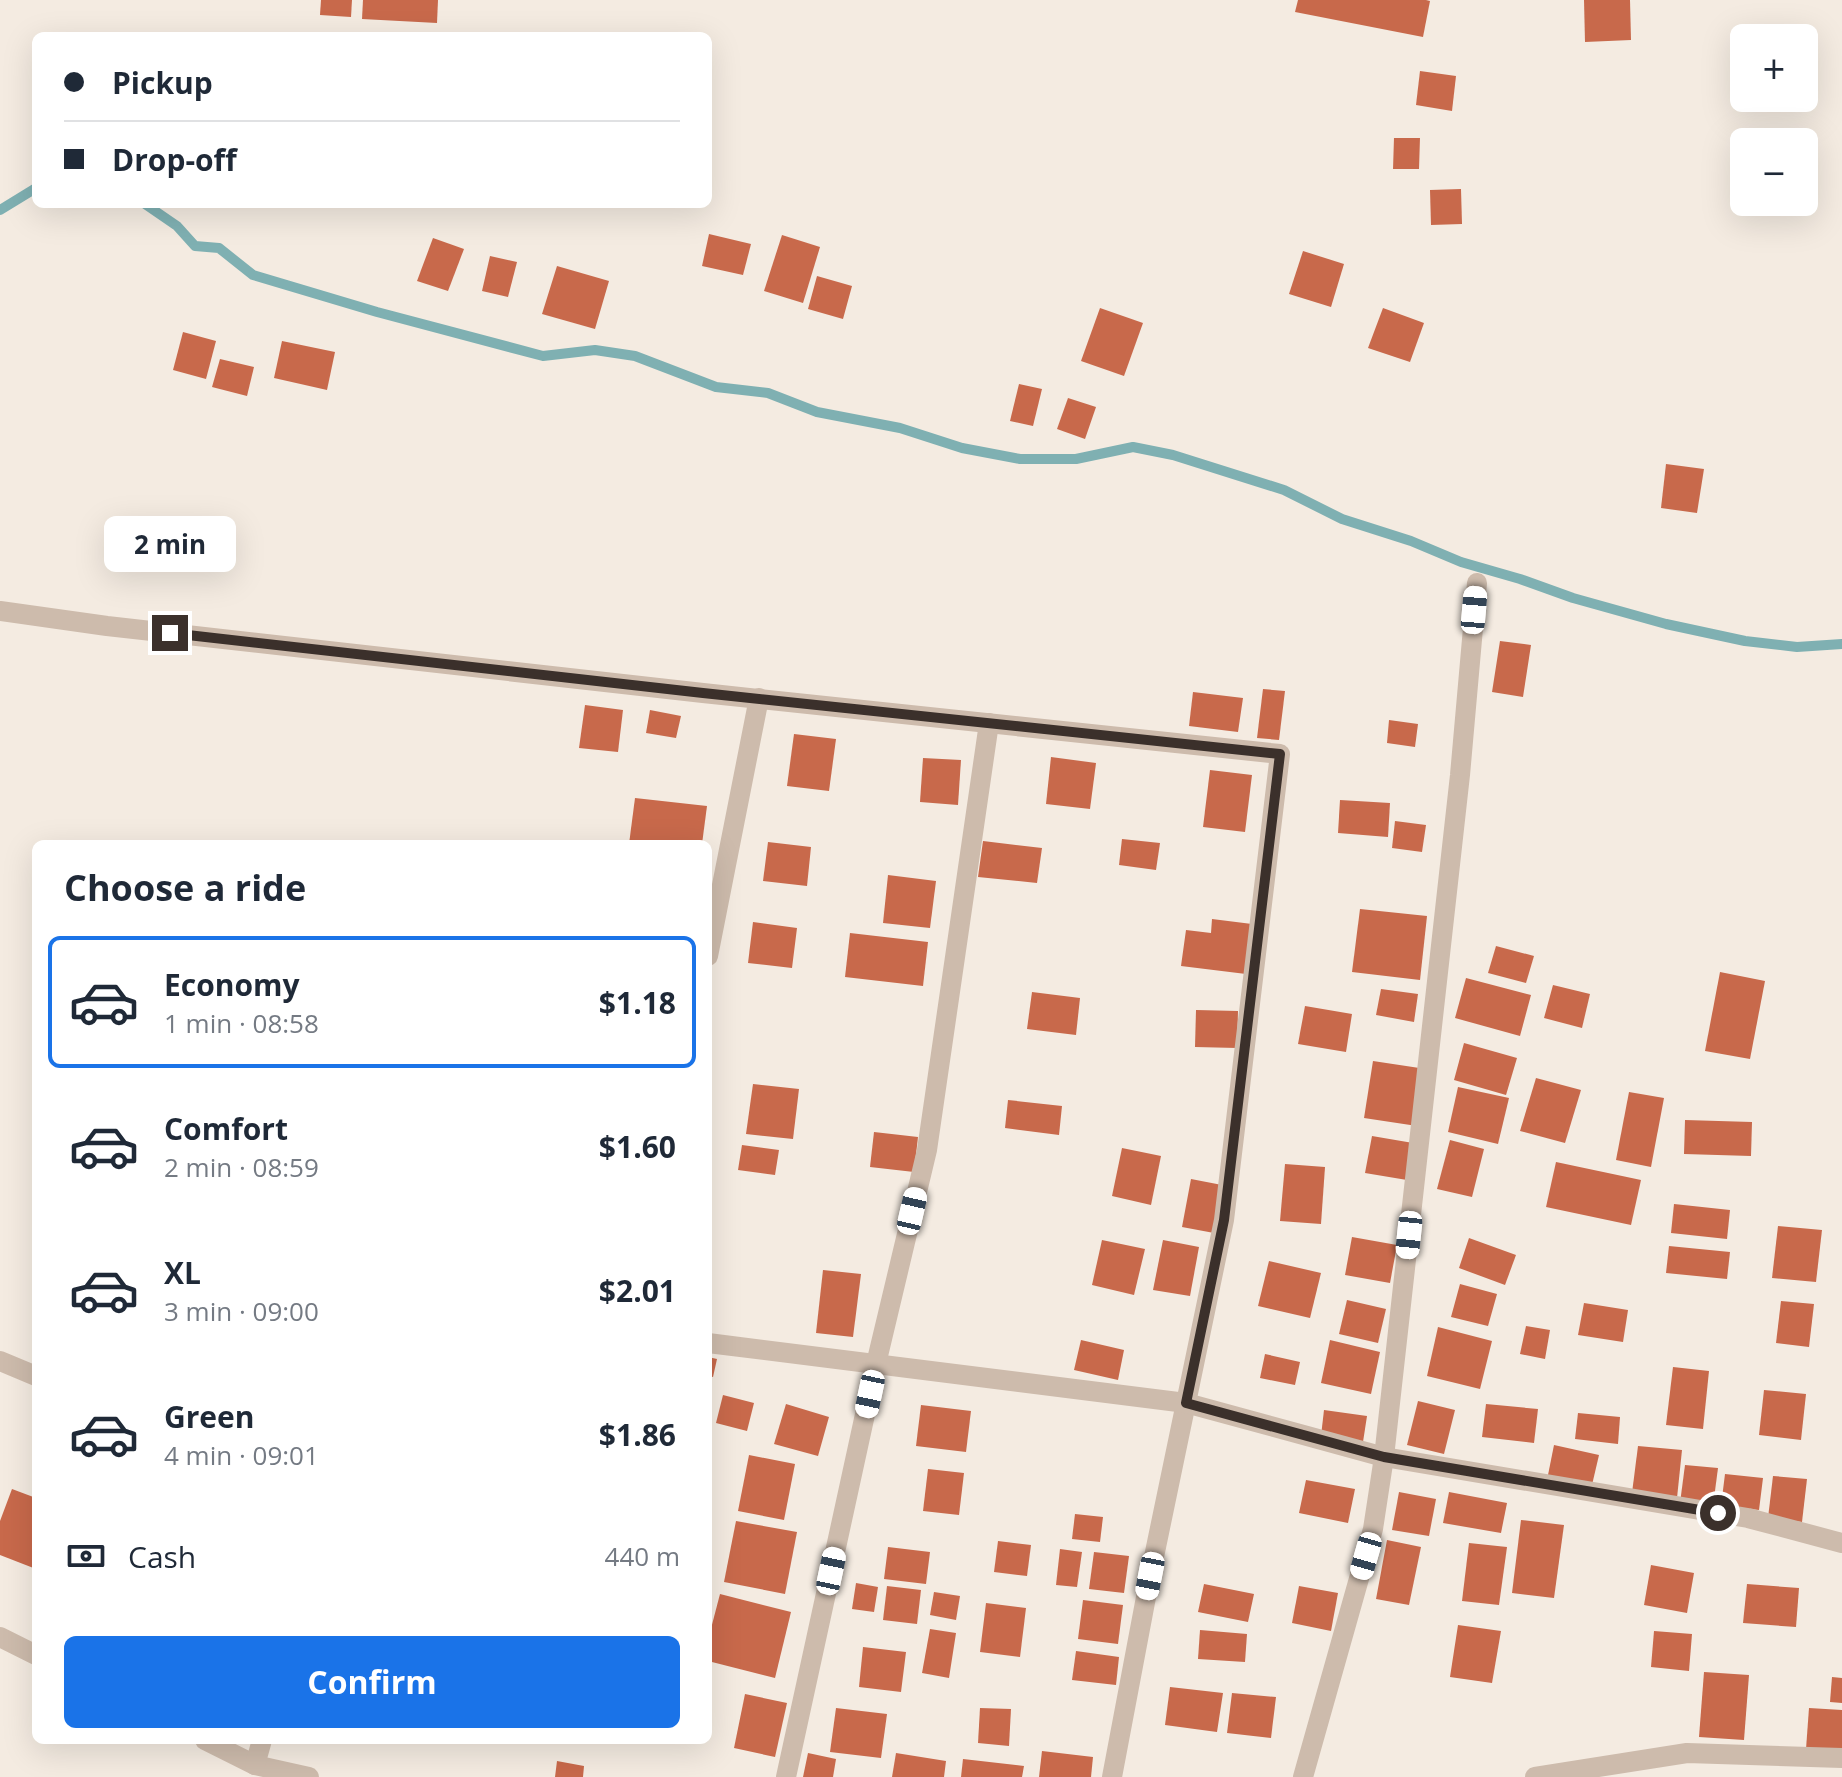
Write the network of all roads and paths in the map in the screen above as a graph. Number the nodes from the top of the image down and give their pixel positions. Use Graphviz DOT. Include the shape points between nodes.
graph roads {
  1 [pos="1477,583"];
  2 [pos="0,611"];
  3 [pos="759,698"];
  4 [pos="989,723"];
  5 [pos="712,936"];
  6 [pos="712,1344"];
  7 [pos="0,1361"];
  8 [pos="876,1364"];
  9 [pos="32,1374"];
  10 [pos="1186,1403"];
  11 [pos="1384,1457"];
  12 [pos="1842,1543"];
  13 [pos="0,1637"];
  14 [pos="32,1653"];
  15 [pos="213,1744"];
  16 [pos="261,1744"];
  17 [pos="1842,1758"];
  18 [pos="255,1765"];
  19 [pos="309,1777"];
  20 [pos="786,1777"];
  21 [pos="1112,1777"];
  22 [pos="1303,1777"];
  23 [pos="1535,1777"];
  1 -- 11 [label="street"];
  2 -- 3 [label="street"];
  3 -- 4 [label="street"];
  3 -- 5 [label="street"];
  4 -- 8 [label="street" via="927,1150"];
  4 -- 10 [label="street" via="1280,754 1224,1220"];
  6 -- 8 [label="street"];
  7 -- 9 [label="street"];
  8 -- 10 [label="street"];
  8 -- 20 [label="street"];
  10 -- 11 [label="street"];
  10 -- 21 [label="street"];
  11 -- 12 [label="street" via="1748,1518"];
  11 -- 22 [label="street" via="1373,1529"];
  13 -- 14 [label="street"];
  15 -- 18 [label="street"];
  16 -- 18 [label="street"];
  17 -- 23 [label="street" via="1687,1753"];
  18 -- 19 [label="street"];
}
